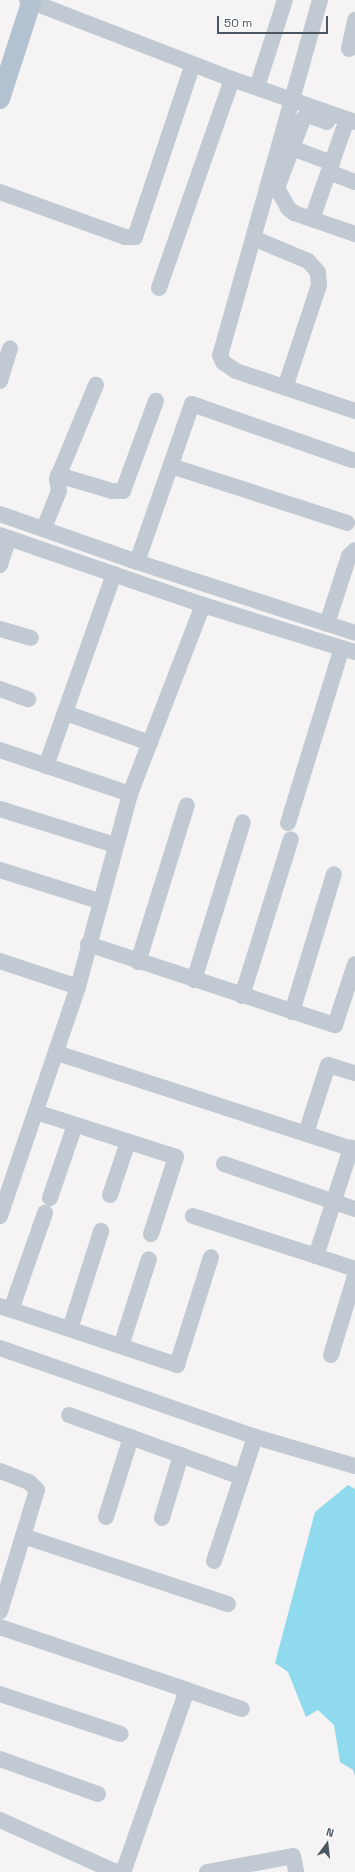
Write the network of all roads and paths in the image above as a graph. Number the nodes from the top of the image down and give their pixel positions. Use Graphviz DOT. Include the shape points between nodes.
graph roads {
  1 [pos="285,0"];
  2 [pos="320,0"];
  3 [pos="30,1"];
  4 [pos="355,20"];
  5 [pos="349,49"];
  6 [pos="193,64"];
  7 [pos="232,79"];
  8 [pos="257,87"];
  9 [pos="0,99"];
  10 [pos="294,99"];
  11 [pos="351,127"];
  12 [pos="292,148"];
  13 [pos="330,167"];
  14 [pos="355,182"];
  15 [pos="0,192"];
  16 [pos="312,219"];
  17 [pos="355,234"];
  18 [pos="253,238"];
  19 [pos="159,288"];
  20 [pos="10,348"];
  21 [pos="0,381"];
  22 [pos="96,385"];
  23 [pos="285,388"];
  24 [pos="156,401"];
  25 [pos="355,411"];
  26 [pos="352,460"];
  27 [pos="170,466"];
  28 [pos="58,475"];
  29 [pos="0,514"];
  30 [pos="347,523"];
  31 [pos="44,528"];
  32 [pos="5,536"];
  33 [pos="355,550"];
  34 [pos="137,562"];
  35 [pos="0,565"];
  36 [pos="114,574"];
  37 [pos="203,605"];
  38 [pos="327,624"];
  39 [pos="0,628"];
  40 [pos="355,633"];
  41 [pos="31,638"];
  42 [pos="348,650"];
  43 [pos="0,689"];
  44 [pos="28,699"];
  45 [pos="66,713"];
  46 [pos="150,743"];
  47 [pos="0,750"];
  48 [pos="46,766"];
  49 [pos="130,794"];
  50 [pos="187,805"];
  51 [pos="0,808"];
  52 [pos="243,822"];
  53 [pos="288,823"];
  54 [pos="291,838"];
  55 [pos="115,845"];
  56 [pos="0,870"];
  57 [pos="334,874"];
  58 [pos="99,901"];
  59 [pos="88,944"];
  60 [pos="0,961"];
  61 [pos="138,962"];
  62 [pos="355,964"];
  63 [pos="194,980"];
  64 [pos="78,987"];
  65 [pos="242,996"];
  66 [pos="292,1012"];
  67 [pos="57,1053"];
  68 [pos="355,1073"];
  69 [pos="36,1112"];
  70 [pos="75,1125"];
  71 [pos="306,1133"];
  72 [pos="128,1142"];
  73 [pos="353,1149"];
  74 [pos="224,1164"];
  75 [pos="110,1195"];
  76 [pos="50,1198"];
  77 [pos="334,1202"];
  78 [pos="1,1209"];
  79 [pos="355,1209"];
  80 [pos="46,1213"];
  81 [pos="193,1216"];
  82 [pos="101,1230"];
  83 [pos="151,1234"];
  84 [pos="316,1256"];
  85 [pos="211,1257"];
  86 [pos="149,1258"];
  87 [pos="355,1270"];
  88 [pos="355,1276"];
  89 [pos="6,1308"];
  90 [pos="70,1329"];
  91 [pos="121,1346"];
  92 [pos="0,1348"];
  93 [pos="331,1355"];
  94 [pos="69,1415"];
  95 [pos="131,1437"];
  96 [pos="255,1437"];
  97 [pos="181,1456"];
  98 [pos="355,1466"];
  99 [pos="0,1471"];
  100 [pos="241,1477"];
  101 [pos="106,1517"];
  102 [pos="162,1518"];
  103 [pos="23,1536"];
  104 [pos="214,1562"];
  105 [pos="228,1604"];
  106 [pos="0,1612"];
  107 [pos="0,1627"];
  108 [pos="187,1690"];
  109 [pos="0,1694"];
  110 [pos="242,1709"];
  111 [pos="121,1734"];
  112 [pos="0,1758"];
  113 [pos="98,1794"];
  114 [pos="0,1820"];
  115 [pos="207,1872"];
  116 [pos="296,1872"];
  1 -- 8 [label="street"];
  2 -- 10 [label="street"];
  3 -- 6 [label="street"];
  3 -- 9 [label="main road"];
  4 -- 5 [label="street"];
  6 -- 7 [label="street"];
  6 -- 15 [label="street" via="135,237 125,237"];
  7 -- 8 [label="street"];
  7 -- 19 [label="street"];
  8 -- 10 [label="street"];
  10 -- 11 [label="street"];
  10 -- 18 [label="street"];
  11 -- 12 [label="street" via="308,115 303,119"];
  11 -- 13 [label="street"];
  12 -- 13 [label="street"];
  12 -- 16 [label="street" via="277,188 290,210"];
  13 -- 14 [label="street"];
  13 -- 16 [label="street"];
  16 -- 17 [label="street"];
  18 -- 23 [label="street" via="308,261 318,272 319,285"];
  18 -- 23 [label="street" via="220,355 223,362 236,372"];
  20 -- 21 [label="street"];
  22 -- 28 [label="street"];
  23 -- 25 [label="street"];
  24 -- 28 [label="street" via="123,491 112,491"];
  26 -- 27 [label="street" via="192,404"];
  27 -- 30 [label="street"];
  27 -- 34 [label="street"];
  28 -- 31 [label="street" via="59,491"];
  29 -- 31 [label="street"];
  31 -- 34 [label="street"];
  32 -- 35 [label="street"];
  32 -- 36 [label="street"];
  33 -- 38 [label="street" via="348,556"];
  34 -- 38 [label="street"];
  36 -- 37 [label="street"];
  36 -- 45 [label="street"];
  37 -- 42 [label="street"];
  37 -- 46 [label="street"];
  38 -- 40 [label="street"];
  39 -- 41 [label="street"];
  42 -- 53 [label="street"];
  43 -- 44 [label="street"];
  45 -- 46 [label="street"];
  45 -- 48 [label="street"];
  46 -- 49 [label="street"];
  47 -- 48 [label="street"];
  48 -- 49 [label="street"];
  49 -- 55 [label="street"];
  50 -- 61 [label="street"];
  51 -- 55 [label="street"];
  52 -- 63 [label="street"];
  54 -- 65 [label="street"];
  55 -- 58 [label="street"];
  56 -- 58 [label="street"];
  57 -- 66 [label="street"];
  58 -- 59 [label="street"];
  59 -- 61 [label="street"];
  59 -- 64 [label="street"];
  60 -- 64 [label="street"];
  61 -- 63 [label="street"];
  62 -- 66 [label="street" via="335,1025"];
  63 -- 65 [label="street"];
  64 -- 67 [label="street"];
  65 -- 66 [label="street"];
  67 -- 69 [label="street"];
  67 -- 71 [label="street"];
  68 -- 71 [label="street" via="328,1065"];
  69 -- 70 [label="street"];
  69 -- 78 [label="street"];
  70 -- 72 [label="street"];
  70 -- 76 [label="street"];
  71 -- 73 [label="street"];
  72 -- 75 [label="street"];
  72 -- 83 [label="street" via="176,1157"];
  73 -- 77 [label="street"];
  74 -- 77 [label="street"];
  77 -- 79 [label="street"];
  77 -- 84 [label="street"];
  80 -- 89 [label="street"];
  81 -- 84 [label="street"];
  82 -- 90 [label="street"];
  84 -- 87 [label="street"];
  85 -- 91 [label="street" via="177,1365"];
  86 -- 91 [label="street"];
  88 -- 93 [label="street"];
  89 -- 90 [label="street"];
  90 -- 91 [label="street"];
  92 -- 96 [label="street"];
  94 -- 95 [label="street"];
  95 -- 97 [label="street"];
  95 -- 101 [label="street"];
  96 -- 98 [label="street"];
  96 -- 100 [label="street"];
  97 -- 100 [label="street"];
  97 -- 102 [label="street"];
  99 -- 103 [label="street" via="29,1482 37,1490"];
  100 -- 104 [label="street"];
  103 -- 105 [label="street"];
  103 -- 106 [label="street"];
  107 -- 108 [label="street"];
  108 -- 110 [label="street"];
  108 -- 114 [label="street" via="124,1870 116,1872"];
  109 -- 111 [label="street"];
  112 -- 113 [label="street"];
  115 -- 116 [label="street" via="293,1856"];
}
